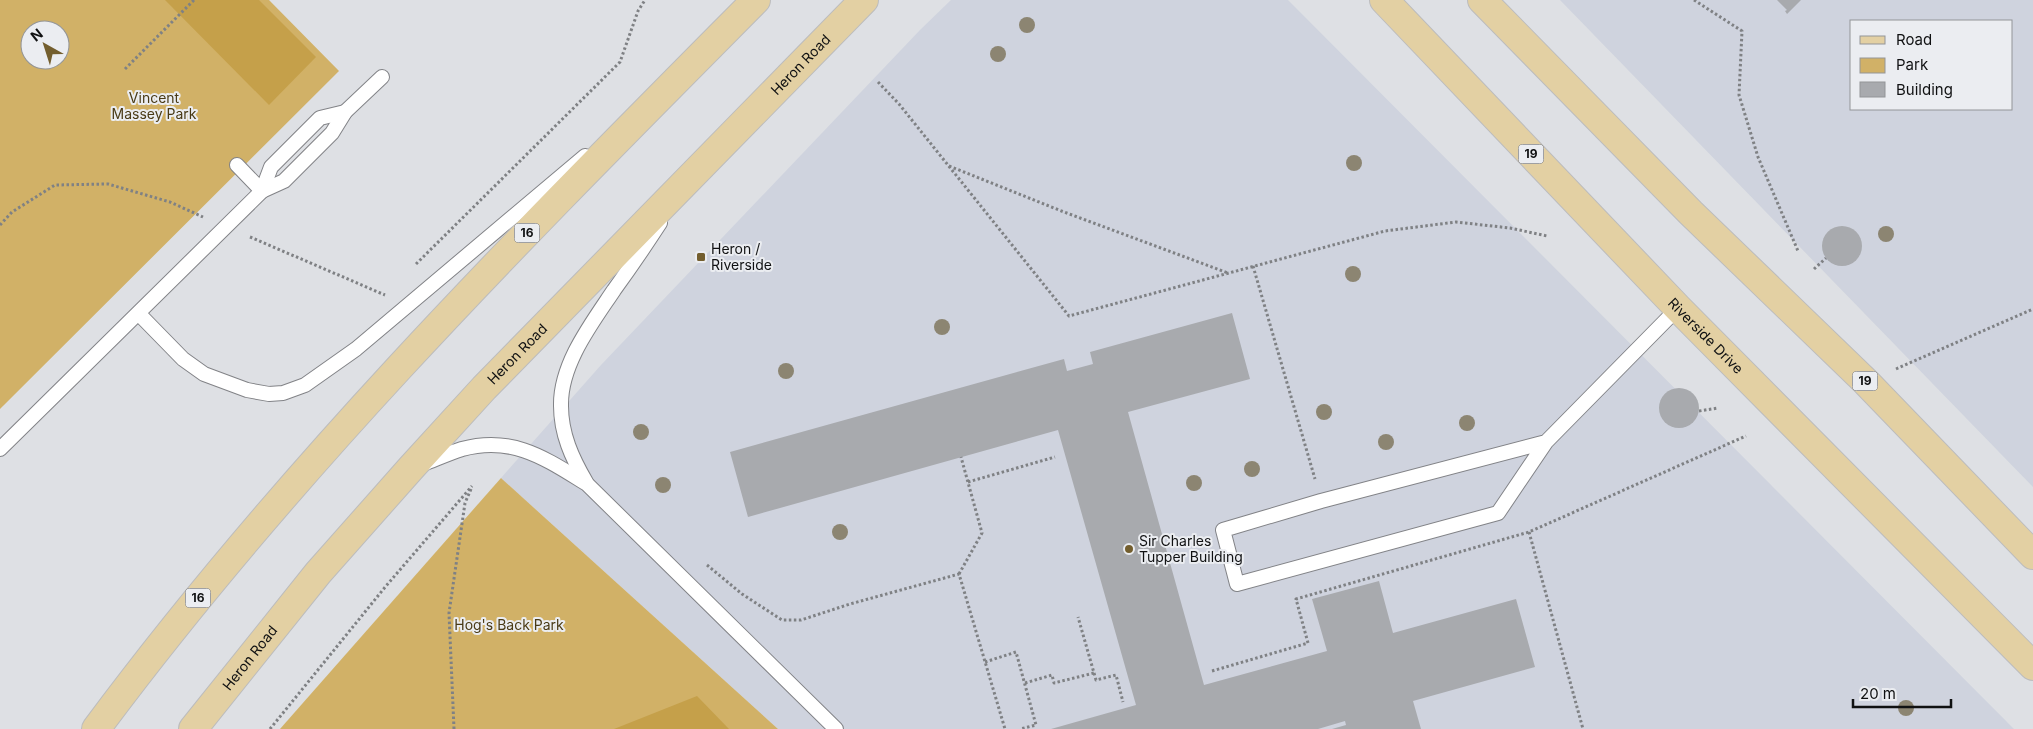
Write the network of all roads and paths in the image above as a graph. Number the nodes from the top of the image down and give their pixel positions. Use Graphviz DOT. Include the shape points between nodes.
graph roads {
  1 [pos="194,0"];
  2 [pos="644,0"];
  3 [pos="756,0"];
  4 [pos="864,0"];
  5 [pos="1384,0"];
  6 [pos="1482,0"];
  7 [pos="1694,0"];
  8 [pos="125,69"];
  9 [pos="683,74"];
  10 [pos="382,77"];
  11 [pos="878,82"];
  12 [pos="237,165"];
  13 [pos="949,166"];
  14 [pos="691,178"];
  15 [pos="262,192"];
  16 [pos="0,225"];
  17 [pos="227,227"];
  18 [pos="1547,236"];
  19 [pos="1798,251"];
  20 [pos="1826,258"];
  21 [pos="1253,266"];
  22 [pos="412,268"];
  23 [pos="1814,269"];
  24 [pos="1228,273"];
  25 [pos="392,288"];
  26 [pos="1678,308"];
  27 [pos="2033,308"];
  28 [pos="138,314"];
  29 [pos="1866,382"];
  30 [pos="1718,408"];
  31 [pos="1699,411"];
  32 [pos="1746,436"];
  33 [pos="1546,442"];
  34 [pos="0,449"];
  35 [pos="961,457"];
  36 [pos="1055,457"];
  37 [pos="410,468"];
  38 [pos="968,482"];
  39 [pos="587,484"];
  40 [pos="1321,501"];
  41 [pos="1529,532"];
  42 [pos="2033,555"];
  43 [pos="706,564"];
  44 [pos="959,574"];
  45 [pos="1078,616"];
  46 [pos="985,662"];
  47 [pos="2033,666"];
  48 [pos="1212,671"];
  49 [pos="1094,672"];
  50 [pos="1025,683"];
  51 [pos="1124,702"];
  52 [pos="96,729"];
  53 [pos="193,729"];
  54 [pos="270,729"];
  55 [pos="454,729"];
  56 [pos="836,729"];
  57 [pos="1004,729"];
  58 [pos="1020,729"];
  59 [pos="1583,729"];
  1 -- 8 [label="path"];
  2 -- 22 [label="path" via="620,62"];
  3 -- 9 [label="main road, 16"];
  4 -- 14 [label="main road, Heron Road"];
  5 -- 26 [label="main road, Riverside Drive / 19"];
  6 -- 29 [label="main road, 19" via="1691,213"];
  7 -- 19 [label="path" via="1742,31 1739,95 1758,157"];
  9 -- 28 [label="lane" via="356,349 305,385 269,394 247,390 204,374 183,359"];
  9 -- 52 [label="main road, 16" via="390,376 200,595"];
  10 -- 15 [label="lane" via="344,112 332,133 284,181"];
  11 -- 13 [label="path"];
  12 -- 15 [label="lane"];
  13 -- 24 [label="path"];
  13 -- 24 [label="path" via="1069,316"];
  14 -- 37 [label="main road, Heron Road" via="484,388"];
  14 -- 39 [label="lane" via="586,332 571,361 560,404 562,423 570,452"];
  15 -- 17 [label="lane"];
  16 -- 17 [label="path" via="12,212 55,185 108,184 170,202"];
  17 -- 25 [label="path" via="385,295"];
  17 -- 28 [label="lane"];
  18 -- 21 [label="path" via="1456,222 1385,230"];
  20 -- 23 [label="path"];
  21 -- 24 [label="path"];
  21 -- 40 [label="path"];
  26 -- 33 [label="lane"];
  26 -- 47 [label="main road, Riverside Drive / 19"];
  27 -- 29 [label="path"];
  28 -- 34 [label="lane"];
  29 -- 42 [label="main road, 19"];
  30 -- 31 [label="path"];
  32 -- 41 [label="path"];
  33 -- 40 [label="lane"];
  33 -- 40 [label="lane" via="1498,513 1237,584 1223,530"];
  35 -- 38 [label="path"];
  36 -- 38 [label="path"];
  37 -- 39 [label="lane" via="462,449 485,445 528,450"];
  37 -- 53 [label="main road, Heron Road" via="318,573"];
  38 -- 44 [label="path" via="982,533"];
  39 -- 56 [label="lane"];
  41 -- 48 [label="path" via="1296,599 1308,643"];
  41 -- 59 [label="path"];
  43 -- 44 [label="path" via="742,594 782,620 801,620"];
  44 -- 46 [label="path"];
  45 -- 49 [label="path"];
  46 -- 50 [label="path" via="1016,652"];
  46 -- 57 [label="path"];
  49 -- 50 [label="path" via="1054,683 1052,675"];
  49 -- 51 [label="path" via="1096,680 1116,675"];
  50 -- 58 [label="path" via="1036,725"];
  54 -- 55 [label="path" via="472,486 465,503 450,613"];
}
